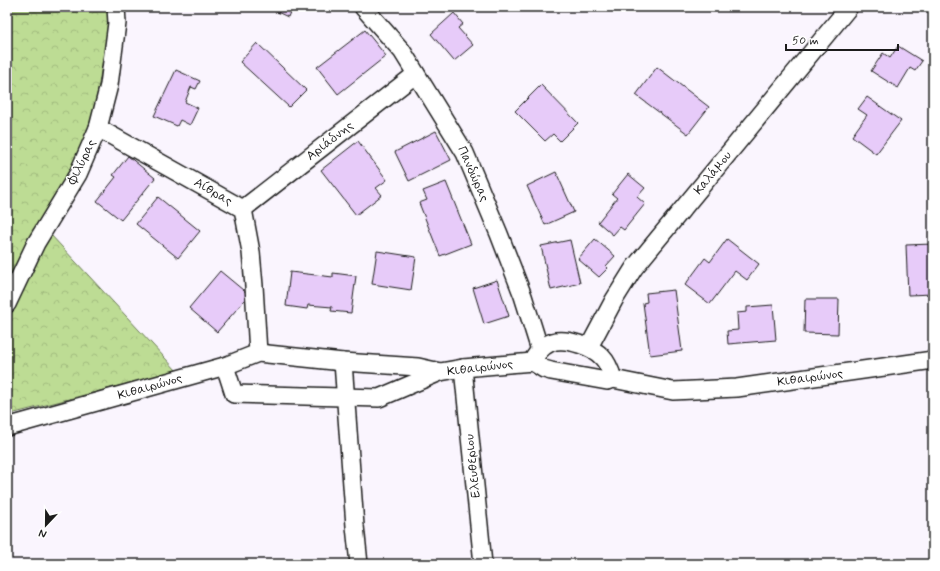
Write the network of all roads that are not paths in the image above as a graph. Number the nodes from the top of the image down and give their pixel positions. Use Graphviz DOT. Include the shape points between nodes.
graph roads {
  1 [pos="116,7"];
  2 [pos="363,7"];
  3 [pos="849,7"];
  4 [pos="416,74"];
  5 [pos="98,128"];
  6 [pos="243,208"];
  7 [pos="7,304"];
  8 [pos="589,348"];
  9 [pos="258,353"];
  10 [pos="536,356"];
  11 [pos="933,360"];
  12 [pos="343,362"];
  13 [pos="225,366"];
  14 [pos="463,368"];
  15 [pos="440,372"];
  16 [pos="613,379"];
  17 [pos="346,398"];
  18 [pos="7,427"];
  19 [pos="359,564"];
  20 [pos="484,564"];
  1 -- 5 [label="street, Φιλύρας" via="117,23 109,85"];
  2 -- 4 [label="street, Πανδώρας" via="402,51"];
  3 -- 8 [label="street, Καλάμου" via="634,268"];
  4 -- 6 [label="street, Αριάδνης"];
  4 -- 10 [label="street, Πανδώρας" via="465,152 500,234 521,289"];
  5 -- 6 [label="street, Αίθρας"];
  5 -- 7 [label="street, Φιλύρας" via="78,174 36,243"];
  6 -- 9 [label="street, Αίθρας" via="251,252"];
  8 -- 10 [label="street" via="556,341"];
  8 -- 16 [label="street" via="602,357"];
  9 -- 12 [label="street, Κιθαιρώνος"];
  9 -- 13 [label="street, Κιθαιρώνος"];
  10 -- 14 [label="street, Κιθαιρώνος"];
  10 -- 16 [label="street, Κιθαιρώνος" via="544,369 607,381"];
  11 -- 16 [label="street, Κιθαιρώνος" via="737,388 673,391"];
  12 -- 15 [label="street, Κιθαιρώνος" via="418,367"];
  12 -- 17 [label="street"];
  13 -- 17 [label="street" via="234,394"];
  13 -- 18 [label="street, Κιθαιρώνος"];
  14 -- 15 [label="street, Κιθαιρώνος"];
  14 -- 20 [label="street, Ελευθεριου"];
  15 -- 17 [label="street" via="380,398"];
  17 -- 19 [label="street"];
}
